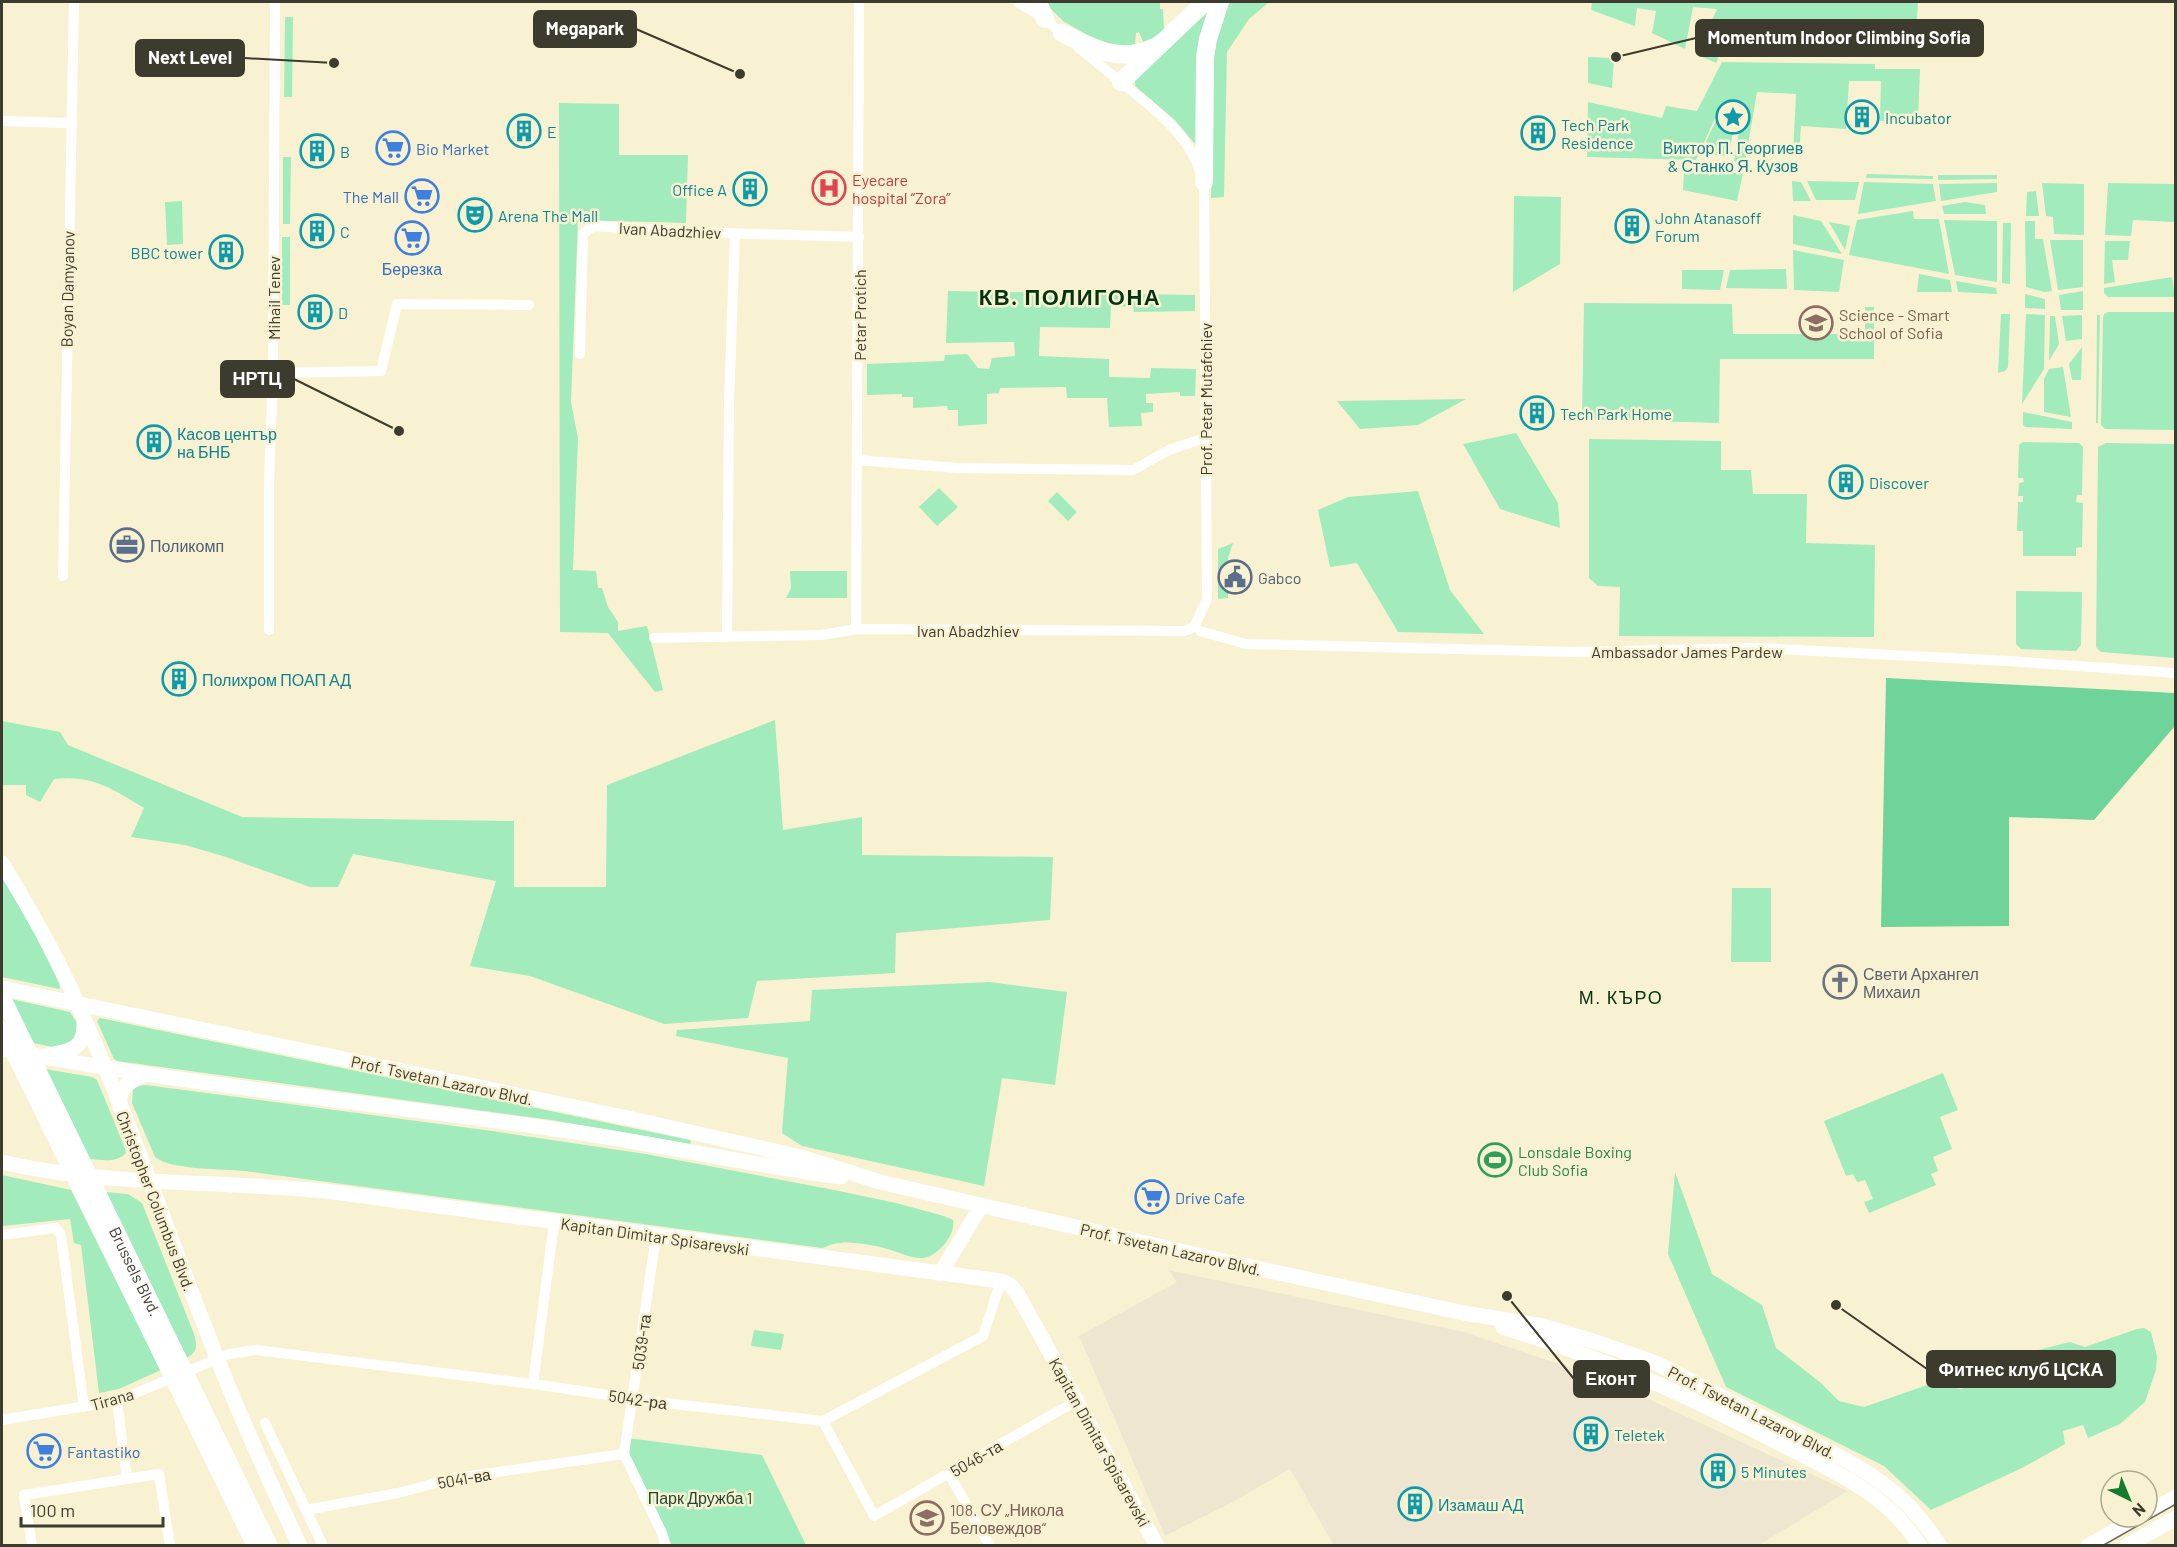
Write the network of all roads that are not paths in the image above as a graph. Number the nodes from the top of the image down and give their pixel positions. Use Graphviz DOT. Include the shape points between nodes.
graph roads {
  1 [pos="74,2"];
  2 [pos="275,2"];
  3 [pos="859,2"];
  4 [pos="1018,2"];
  5 [pos="1038,2"];
  6 [pos="1205,2"];
  7 [pos="1220,2"];
  8 [pos="1045,19"];
  9 [pos="1062,33"];
  10 [pos="1159,44"];
  11 [pos="1121,82"];
  12 [pos="2,122"];
  13 [pos="71,123"];
  14 [pos="1204,182"];
  15 [pos="735,233"];
  16 [pos="859,237"];
  17 [pos="529,305"];
  18 [pos="580,354"];
  19 [pos="273,373"];
  20 [pos="1205,438"];
  21 [pos="858,460"];
  22 [pos="63,576"];
  23 [pos="1200,614"];
  24 [pos="856,629"];
  25 [pos="269,630"];
  26 [pos="1200,631"];
  27 [pos="727,637"];
  28 [pos="654,638"];
  29 [pos="2175,673"];
  30 [pos="2,863"];
  31 [pos="2,988"];
  32 [pos="2,996"];
  33 [pos="78,1003"];
  34 [pos="84,1019"];
  35 [pos="2,1029"];
  36 [pos="2,1049"];
  37 [pos="39,1057"];
  38 [pos="104,1068"];
  39 [pos="148,1074"];
  40 [pos="120,1107"];
  41 [pos="2,1162"];
  42 [pos="148,1180"];
  43 [pos="880,1182"];
  44 [pos="981,1206"];
  45 [pos="554,1222"];
  46 [pos="2,1235"];
  47 [pos="656,1236"];
  48 [pos="940,1274"];
  49 [pos="1001,1281"];
  50 [pos="1464,1313"];
  51 [pos="218,1359"];
  52 [pos="533,1384"];
  53 [pos="633,1399"];
  54 [pos="1078,1400"];
  55 [pos="117,1401"];
  56 [pos="84,1407"];
  57 [pos="2,1420"];
  58 [pos="823,1421"];
  59 [pos="265,1423"];
  60 [pos="624,1454"];
  61 [pos="949,1474"];
  62 [pos="127,1479"];
  63 [pos="2175,1497"];
  64 [pos="2159,1506"];
  65 [pos="306,1510"];
  66 [pos="2175,1518"];
  67 [pos="2117,1529"];
  68 [pos="32,1545"];
  69 [pos="170,1545"];
  70 [pos="255,1545"];
  71 [pos="270,1545"];
  72 [pos="300,1545"];
  73 [pos="323,1545"];
  74 [pos="666,1545"];
  75 [pos="990,1545"];
  76 [pos="1157,1545"];
  77 [pos="1920,1545"];
  78 [pos="1940,1545"];
  79 [pos="2088,1545"];
  80 [pos="2126,1545"];
  1 -- 13 [label="street, Boyan Damyanov"];
  2 -- 19 [label="street, Mihail Tenev"];
  3 -- 16 [label="street, Petar Protich"];
  4 -- 8 [label="street"];
  5 -- 8 [label="highway"];
  6 -- 10 [label="highway"];
  7 -- 14 [label="highway" via="1205,57"];
  8 -- 9 [label="street"];
  9 -- 10 [label="highway" via="1123,56 1142,53"];
  9 -- 11 [label="street"];
  10 -- 11 [label="highway"];
  11 -- 14 [label="street" via="1182,137"];
  12 -- 13 [label="street"];
  13 -- 22 [label="street, Boyan Damyanov"];
  14 -- 20 [label="street, Prof. Petar Mutafchiev"];
  15 -- 16 [label="street, Ivan Abadzhiev"];
  15 -- 18 [label="street, Ivan Abadzhiev" via="593,226 583,234"];
  15 -- 27 [label="street, Ivan Abadzhiev"];
  16 -- 21 [label="street, Petar Protich"];
  17 -- 19 [label="street" via="397,304 381,371"];
  19 -- 25 [label="street, Mihail Tenev"];
  20 -- 21 [label="street" via="1169,450 1134,470 957,468"];
  20 -- 23 [label="street, Prof. Petar Mutafchiev" via="1207,599"];
  21 -- 24 [label="street, Petar Protich"];
  23 -- 24 [label="street, Ivan Abadzhiev" via="1194,627 1184,631"];
  24 -- 27 [label="street, Ivan Abadzhiev" via="822,635"];
  26 -- 29 [label="street, Ambassador James Pardew" via="1246,644 1573,652 1760,648"];
  27 -- 28 [label="street, Ivan Abadzhiev"];
  30 -- 33 [label="main road, Christopher Columbus Blvd."];
  31 -- 33 [label="main road, Prof. Tsvetan Lazarov Blvd."];
  32 -- 71 [label="main road, Brussels Blvd."];
  33 -- 34 [label="main road, Christopher Columbus Blvd."];
  33 -- 43 [label="main road, Prof. Tsvetan Lazarov Blvd." via="801,1157"];
  34 -- 37 [label="main road" via="84,1034 78,1046"];
  34 -- 38 [label="main road, Christopher Columbus Blvd."];
  35 -- 70 [label="main road, Brussels Blvd."];
  36 -- 37 [label="main road, Prof. Tsvetan Lazarov Blvd."];
  37 -- 38 [label="main road, Prof. Tsvetan Lazarov Blvd."];
  38 -- 39 [label="main road, Prof. Tsvetan Lazarov Blvd."];
  38 -- 40 [label="main road, Christopher Columbus Blvd."];
  39 -- 40 [label="main road" via="124,1087"];
  39 -- 43 [label="main road, Prof. Tsvetan Lazarov Blvd." via="569,1131 797,1172"];
  40 -- 42 [label="main road, Christopher Columbus Blvd."];
  41 -- 42 [label="main road, Kapitan Dimitar Spisarevski" via="63,1173"];
  42 -- 45 [label="main road, Kapitan Dimitar Spisarevski" via="297,1188"];
  42 -- 51 [label="main road, Christopher Columbus Blvd."];
  43 -- 44 [label="main road, Prof. Tsvetan Lazarov Blvd."];
  44 -- 48 [label="main road"];
  44 -- 50 [label="main road, Prof. Tsvetan Lazarov Blvd."];
  45 -- 47 [label="main road, Kapitan Dimitar Spisarevski"];
  45 -- 52 [label="street"];
  46 -- 56 [label="street" via="56,1228 61,1235"];
  47 -- 48 [label="main road, Kapitan Dimitar Spisarevski"];
  47 -- 53 [label="street, 5039-та"];
  48 -- 49 [label="main road, Kapitan Dimitar Spisarevski"];
  49 -- 54 [label="main road, Kapitan Dimitar Spisarevski" via="1017,1293"];
  49 -- 58 [label="street" via="983,1336"];
  50 -- 77 [label="main road, Prof. Tsvetan Lazarov Blvd." via="1639,1376 1711,1408 1866,1489 1899,1517"];
  50 -- 78 [label="main road, Prof. Tsvetan Lazarov Blvd." via="1543,1326 1656,1364 1877,1478 1910,1506"];
  51 -- 52 [label="street, 5042-ра" via="256,1350"];
  51 -- 55 [label="street, Tirana"];
  51 -- 72 [label="main road, Christopher Columbus Blvd."];
  52 -- 53 [label="street, 5042-ра"];
  53 -- 58 [label="street, 5042-ра"];
  53 -- 60 [label="street, 5039-та"];
  54 -- 61 [label="street, 5046-та"];
  54 -- 76 [label="main road, Kapitan Dimitar Spisarevski"];
  55 -- 56 [label="street, Tirana"];
  55 -- 62 [label="street"];
  56 -- 57 [label="street, Tirana"];
  58 -- 61 [label="street, 5046-та" via="874,1516"];
  59 -- 65 [label="street"];
  60 -- 65 [label="street, 5041-ва" via="455,1478"];
  60 -- 74 [label="street"];
  61 -- 75 [label="street"];
  62 -- 68 [label="street" via="24,1495"];
  62 -- 69 [label="street" via="159,1474"];
  63 -- 64 [label="main road"];
  65 -- 73 [label="street"];
  66 -- 80 [label="main road"];
  67 -- 79 [label="main road"];
}
